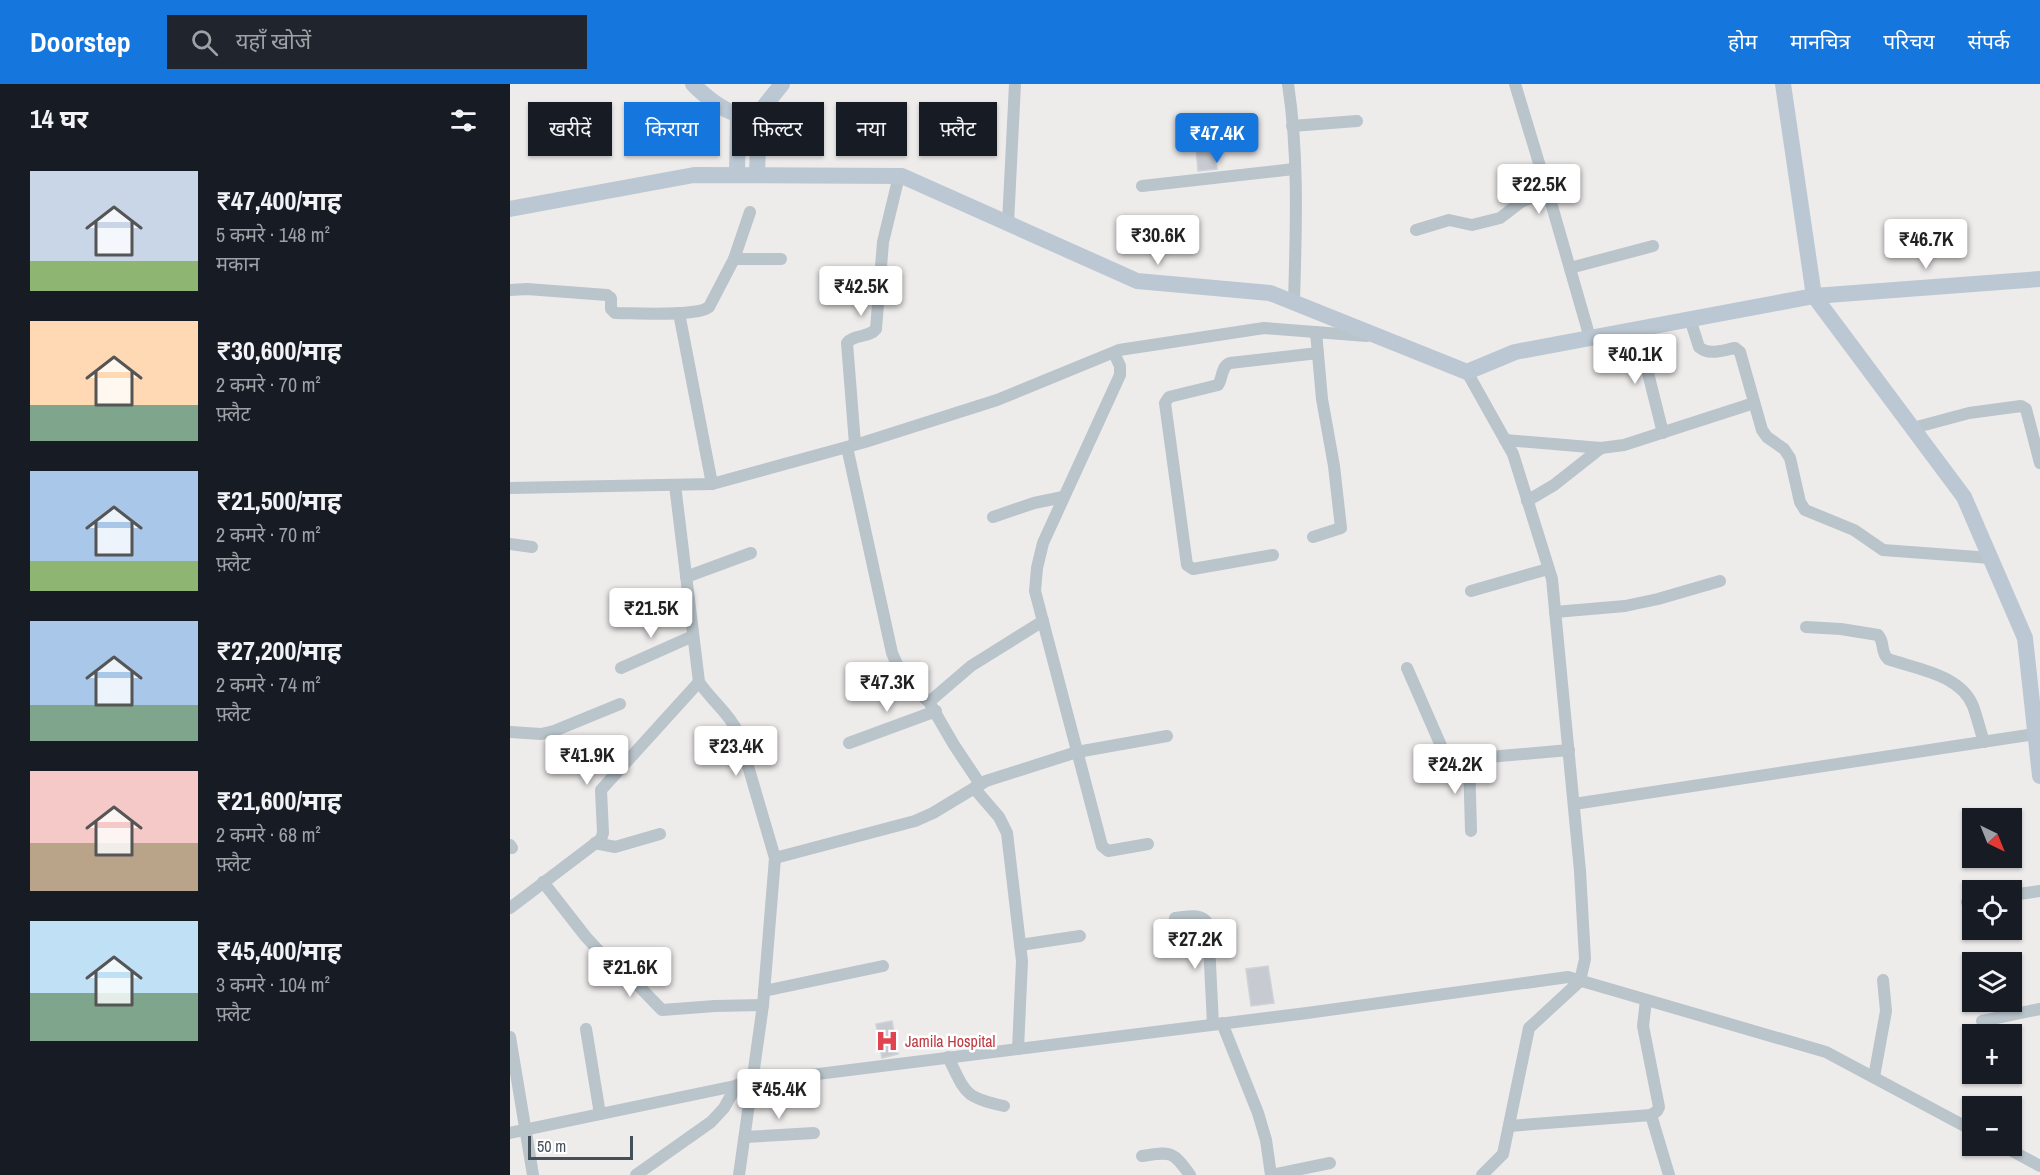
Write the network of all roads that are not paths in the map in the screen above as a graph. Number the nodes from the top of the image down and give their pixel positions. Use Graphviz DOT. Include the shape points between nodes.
graph roads {
  1 [pos="693,84"];
  2 [pos="782,84"];
  3 [pos="1015,84"];
  4 [pos="1288,84"];
  5 [pos="1515,84"];
  6 [pos="1783,84"];
  7 [pos="768,102"];
  8 [pos="732,111"];
  9 [pos="1357,121"];
  10 [pos="1292,126"];
  11 [pos="737,156"];
  12 [pos="758,156"];
  13 [pos="1294,169"];
  14 [pos="737,175"];
  15 [pos="757,175"];
  16 [pos="899,176"];
  17 [pos="1142,186"];
  18 [pos="1547,190"];
  19 [pos="510,209"];
  20 [pos="750,212"];
  21 [pos="1008,223"];
  22 [pos="1416,230"];
  23 [pos="1653,246"];
  24 [pos="734,259"];
  25 [pos="782,259"];
  26 [pos="1570,268"];
  27 [pos="2040,279"];
  28 [pos="510,290"];
  29 [pos="1814,296"];
  30 [pos="1294,302"];
  31 [pos="679,313"];
  32 [pos="1690,319"];
  33 [pos="1636,329"];
  34 [pos="1317,332"];
  35 [pos="1380,337"];
  36 [pos="1590,338"];
  37 [pos="1114,353"];
  38 [pos="1318,353"];
  39 [pos="1467,372"];
  40 [pos="1754,403"];
  41 [pos="1913,428"];
  42 [pos="1663,433"];
  43 [pos="1505,440"];
  44 [pos="851,446"];
  45 [pos="1601,448"];
  46 [pos="2040,463"];
  47 [pos="712,484"];
  48 [pos="675,485"];
  49 [pos="510,488"];
  50 [pos="1063,497"];
  51 [pos="1527,501"];
  52 [pos="993,517"];
  53 [pos="1313,537"];
  54 [pos="510,544"];
  55 [pos="532,547"];
  56 [pos="752,553"];
  57 [pos="1273,555"];
  58 [pos="1991,558"];
  59 [pos="1548,569"];
  60 [pos="686,577"];
  61 [pos="1720,581"];
  62 [pos="1471,591"];
  63 [pos="1555,612"];
  64 [pos="1043,621"];
  65 [pos="1806,627"];
  66 [pos="2032,635"];
  67 [pos="693,636"];
  68 [pos="621,668"];
  69 [pos="1407,668"];
  70 [pos="699,682"];
  71 [pos="620,704"];
  72 [pos="932,706"];
  73 [pos="510,732"];
  74 [pos="2036,734"];
  75 [pos="1167,736"];
  76 [pos="1984,742"];
  77 [pos="849,743"];
  78 [pos="1569,750"];
  79 [pos="1077,752"];
  80 [pos="1468,759"];
  81 [pos="2040,776"];
  82 [pos="977,786"];
  83 [pos="1574,804"];
  84 [pos="1471,831"];
  85 [pos="660,834"];
  86 [pos="595,843"];
  87 [pos="1148,844"];
  88 [pos="775,858"];
  89 [pos="543,882"];
  90 [pos="2040,891"];
  91 [pos="2022,894"];
  92 [pos="510,908"];
  93 [pos="1175,918"];
  94 [pos="1080,936"];
  95 [pos="1020,945"];
  96 [pos="884,966"];
  97 [pos="1883,980"];
  98 [pos="1580,981"];
  99 [pos="764,991"];
  100 [pos="1646,1000"];
  101 [pos="764,1005"];
  102 [pos="2040,1010"];
  103 [pos="1982,1021"];
  104 [pos="1218,1024"];
  105 [pos="586,1029"];
  106 [pos="510,1037"];
  107 [pos="1018,1049"];
  108 [pos="948,1057"];
  109 [pos="1874,1077"];
  110 [pos="754,1082"];
  111 [pos="737,1085"];
  112 [pos="1004,1106"];
  113 [pos="600,1114"];
  114 [pos="1651,1114"];
  115 [pos="1962,1125"];
  116 [pos="1509,1126"];
  117 [pos="525,1130"];
  118 [pos="510,1133"];
  119 [pos="814,1133"];
  120 [pos="745,1137"];
  121 [pos="1142,1156"];
  122 [pos="2022,1156"];
  123 [pos="1330,1163"];
  124 [pos="2040,1166"];
  125 [pos="1490,1172"];
  126 [pos="533,1175"];
  127 [pos="636,1175"];
  128 [pos="739,1175"];
  129 [pos="1190,1175"];
  130 [pos="1271,1175"];
  131 [pos="1669,1175"];
  1 -- 8 [label="street"];
  2 -- 7 [label="street"];
  3 -- 21 [label="street"];
  4 -- 10 [label="street"];
  5 -- 18 [label="street"];
  6 -- 29 [label="street"];
  9 -- 10 [label="street"];
  10 -- 13 [label="street"];
  11 -- 14 [label="street"];
  12 -- 15 [label="street"];
  13 -- 17 [label="street"];
  13 -- 30 [label="street"];
  14 -- 15 [label="street"];
  14 -- 19 [label="street" via="694,175"];
  15 -- 16 [label="street"];
  16 -- 21 [label="street"];
  16 -- 44 [label="street" via="883,242 876,329 848,343"];
  18 -- 22 [label="street" via="1500,218 1472,225 1449,220"];
  18 -- 26 [label="street"];
  20 -- 24 [label="street"];
  21 -- 30 [label="street" via="1137,281 1270,293"];
  23 -- 26 [label="street"];
  24 -- 25 [label="street"];
  24 -- 31 [label="street" via="709,307"];
  26 -- 36 [label="street"];
  27 -- 29 [label="street"];
  28 -- 31 [label="street" via="607,295 615,313"];
  29 -- 32 [label="street"];
  29 -- 41 [label="street"];
  30 -- 35 [label="street"];
  31 -- 47 [label="street"];
  32 -- 33 [label="street"];
  32 -- 40 [label="street" via="1699,347 1705,352 1735,348 1740,352"];
  33 -- 36 [label="street"];
  33 -- 42 [label="street"];
  34 -- 35 [label="street"];
  34 -- 37 [label="street" via="1264,328"];
  34 -- 38 [label="street"];
  35 -- 39 [label="street"];
  36 -- 39 [label="street" via="1515,352"];
  37 -- 44 [label="street" via="997,400"];
  37 -- 50 [label="street" via="1120,375"];
  38 -- 53 [label="street" via="1341,528"];
  38 -- 57 [label="street" via="1230,363 1218,385 1169,397 1165,402 1187,565 1193,569"];
  39 -- 43 [label="street"];
  40 -- 42 [label="street"];
  40 -- 58 [label="street" via="1762,430 1790,458 1800,502 1806,510 1854,530 1883,550"];
  41 -- 46 [label="street" via="1969,413 2021,406 2026,409"];
  41 -- 58 [label="street" via="1965,497"];
  42 -- 45 [label="street"];
  43 -- 45 [label="street"];
  43 -- 51 [label="street"];
  44 -- 47 [label="street"];
  44 -- 72 [label="street" via="892,653 903,678"];
  45 -- 51 [label="street"];
  47 -- 48 [label="street"];
  48 -- 49 [label="street"];
  48 -- 60 [label="street"];
  50 -- 52 [label="street"];
  50 -- 64 [label="street" via="1037,568 1035,591"];
  51 -- 59 [label="street"];
  54 -- 55 [label="street"];
  56 -- 60 [label="street"];
  58 -- 66 [label="street"];
  59 -- 62 [label="street"];
  59 -- 63 [label="street"];
  60 -- 67 [label="street"];
  61 -- 63 [label="street" via="1625,606"];
  63 -- 78 [label="street"];
  64 -- 72 [label="street" via="971,666"];
  64 -- 79 [label="street"];
  65 -- 76 [label="street" via="1878,635 1888,659 1955,684 1972,704"];
  66 -- 74 [label="street"];
  67 -- 68 [label="street"];
  67 -- 70 [label="street"];
  69 -- 80 [label="street" via="1442,748 1455,760"];
  70 -- 86 [label="street" via="601,790 603,833"];
  70 -- 88 [label="street" via="738,732"];
  71 -- 73 [label="street" via="554,731"];
  72 -- 77 [label="street"];
  72 -- 82 [label="street"];
  74 -- 76 [label="street"];
  74 -- 81 [label="street"];
  75 -- 79 [label="street"];
  76 -- 83 [label="street"];
  78 -- 80 [label="street"];
  78 -- 83 [label="street"];
  79 -- 82 [label="street"];
  79 -- 87 [label="street" via="1105,850"];
  80 -- 84 [label="street"];
  82 -- 88 [label="street" via="915,821"];
  82 -- 95 [label="street" via="1007,833"];
  83 -- 98 [label="street" via="1586,959"];
  85 -- 86 [label="street" via="615,847"];
  86 -- 89 [label="street"];
  88 -- 99 [label="street"];
  89 -- 92 [label="street"];
  89 -- 101 [label="street" via="598,951 662,1010"];
  90 -- 91 [label="street"];
  93 -- 104 [label="street" via="1206,919"];
  94 -- 95 [label="street"];
  95 -- 107 [label="street"];
  96 -- 99 [label="street"];
  97 -- 109 [label="street" via="1886,1011"];
  98 -- 100 [label="street"];
  98 -- 104 [label="street" via="1568,977"];
  98 -- 116 [label="street" via="1529,1028"];
  99 -- 101 [label="street"];
  100 -- 109 [label="street" via="1826,1052"];
  100 -- 114 [label="street" via="1643,1026 1659,1107"];
  101 -- 110 [label="street"];
  102 -- 103 [label="street"];
  104 -- 107 [label="street"];
  104 -- 130 [label="street" via="1258,1113"];
  105 -- 113 [label="street"];
  106 -- 117 [label="street"];
  107 -- 108 [label="street"];
  108 -- 110 [label="street"];
  108 -- 112 [label="street" via="966,1091 981,1101"];
  109 -- 115 [label="street"];
  110 -- 111 [label="street"];
  110 -- 120 [label="street"];
  111 -- 113 [label="street"];
  111 -- 127 [label="street" via="711,1122"];
  113 -- 117 [label="street"];
  114 -- 116 [label="street"];
  114 -- 131 [label="street"];
  116 -- 125 [label="street" via="1503,1154"];
  117 -- 118 [label="street"];
  117 -- 126 [label="street"];
  119 -- 120 [label="street"];
  120 -- 128 [label="street"];
  121 -- 129 [label="street" via="1172,1154"];
  122 -- 124 [label="street"];
  123 -- 130 [label="street"];
}
